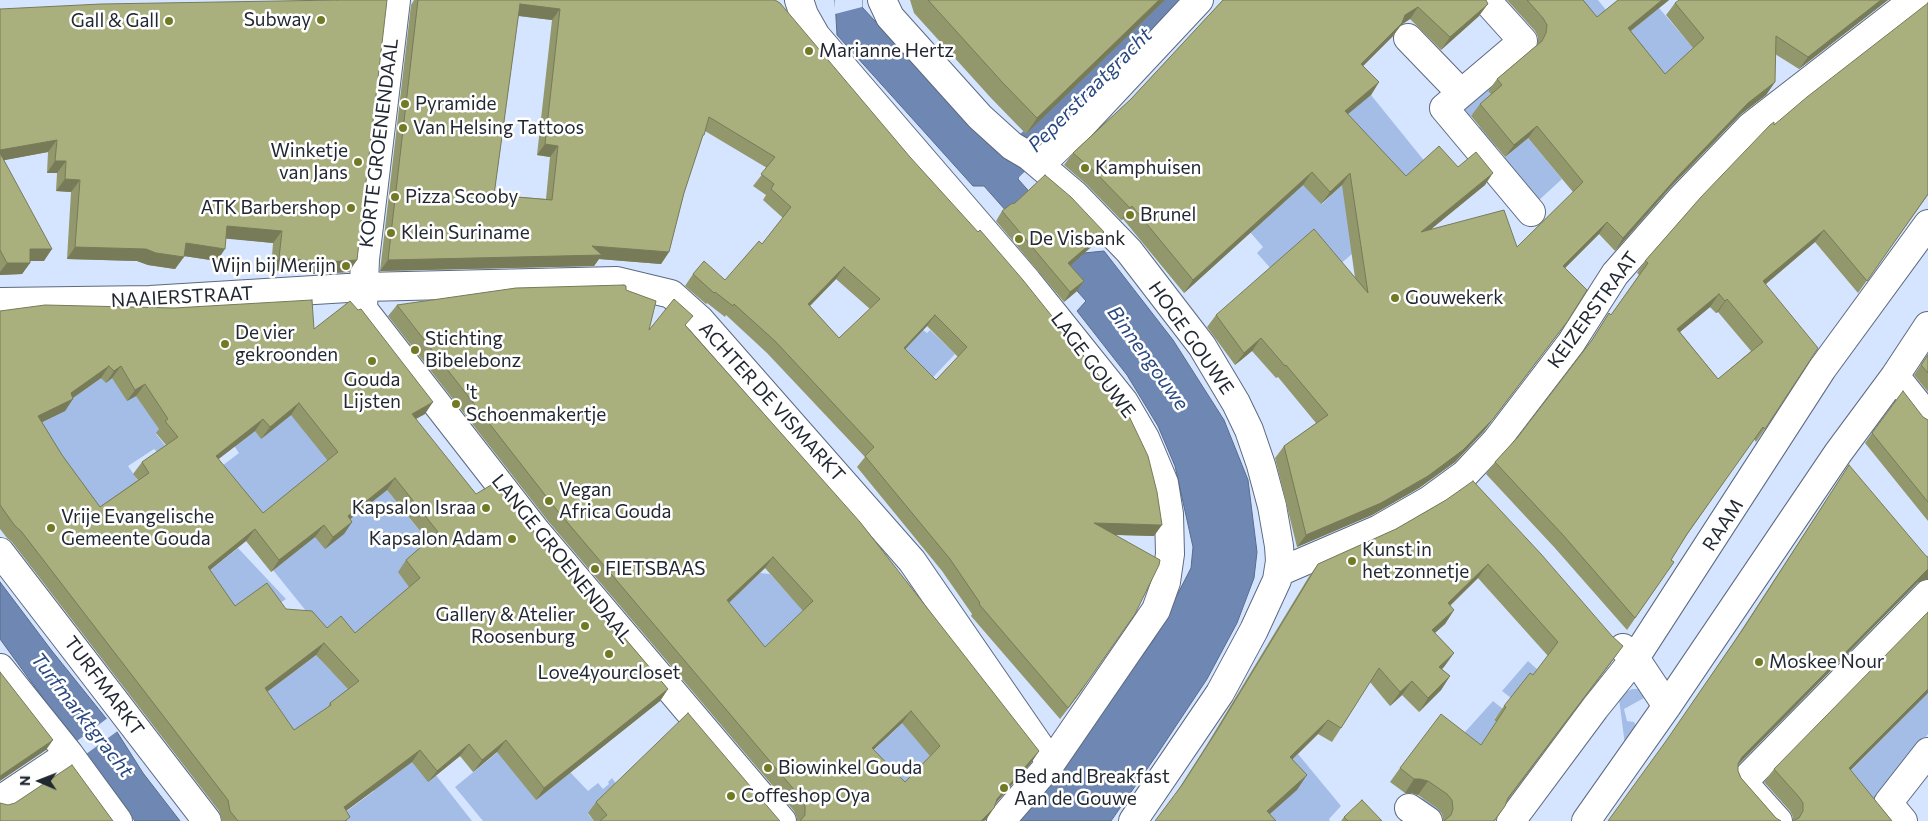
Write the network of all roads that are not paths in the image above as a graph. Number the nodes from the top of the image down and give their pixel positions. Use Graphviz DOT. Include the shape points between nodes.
graph roads {
  1 [pos="396,0"];
  2 [pos="799,0"];
  3 [pos="882,0"];
  4 [pos="1199,0"];
  5 [pos="1486,0"];
  6 [pos="1914,0"];
  7 [pos="1408,38"];
  8 [pos="1461,93"];
  9 [pos="1027,155"];
  10 [pos="1530,212"];
  11 [pos="1928,224"];
  12 [pos="364,287"];
  13 [pos="0,302"];
  14 [pos="1928,326"];
  15 [pos="1895,376"];
  16 [pos="1928,417"];
  17 [pos="1838,453"];
  18 [pos="1465,474"];
  19 [pos="1856,474"];
  20 [pos="1484,495"];
  21 [pos="0,552"];
  22 [pos="1279,572"];
  23 [pos="1928,594"];
  24 [pos="1608,633"];
  25 [pos="1635,658"];
  26 [pos="0,668"];
  27 [pos="1666,706"];
  28 [pos="1928,752"];
  29 [pos="69,754"];
  30 [pos="1051,763"];
  31 [pos="0,800"];
  32 [pos="118,821"];
  33 [pos="207,821"];
  34 [pos="782,821"];
  35 [pos="1002,821"];
  36 [pos="1133,821"];
  37 [pos="1511,821"];
  38 [pos="1586,821"];
  39 [pos="1778,821"];
  40 [pos="1903,821"];
  1 -- 12 [label="street, KORTE GROENENDAAL"];
  2 -- 30 [label="street, LAGE GOUWE" via="816,36 1027,280 1124,402 1145,438 1164,483 1170,514 1170,554 1166,582 1156,610"];
  3 -- 9 [label="street, HOGE GOUWE" via="890,17 980,117"];
  4 -- 9 [label="street" via="1082,125"];
  5 -- 8 [label="street" via="1523,41"];
  6 -- 18 [label="street, KEIZERSTRAAT" via="1752,126 1681,199 1616,274 1571,343 1496,441"];
  7 -- 8 [label="street"];
  8 -- 10 [label="street" via="1444,108"];
  9 -- 22 [label="street, HOGE GOUWE" via="1081,201 1129,251 1202,346 1236,403 1261,465 1279,546"];
  11 -- 25 [label="street, RAAM" via="1822,369"];
  12 -- 13 [label="street, NAAIERSTRAAT" via="150,300"];
  12 -- 30 [label="street, ACHTER DE VISMARKT" via="617,281 671,294 700,320 912,561"];
  12 -- 34 [label="street, LANGE GROENENDAAL" via="363,309 536,531"];
  14 -- 15 [label="street"];
  15 -- 16 [label="street"];
  15 -- 17 [label="street"];
  17 -- 19 [label="street"];
  17 -- 27 [label="street"];
  18 -- 20 [label="street"];
  18 -- 22 [label="street, KEIZERSTRAAT" via="1428,501 1379,529"];
  21 -- 33 [label="street, TURFMARKT"];
  22 -- 36 [label="street, HOGE GOUWE" via="1254,630 1220,693"];
  23 -- 39 [label="street" via="1743,782"];
  24 -- 25 [label="street"];
  25 -- 27 [label="street"];
  25 -- 37 [label="street, RAAM"];
  26 -- 29 [label="street"];
  27 -- 38 [label="street"];
  28 -- 40 [label="street" via="1888,803"];
  29 -- 31 [label="street"];
  29 -- 32 [label="street"];
  30 -- 35 [label="street, LAGE GOUWE"];
}
